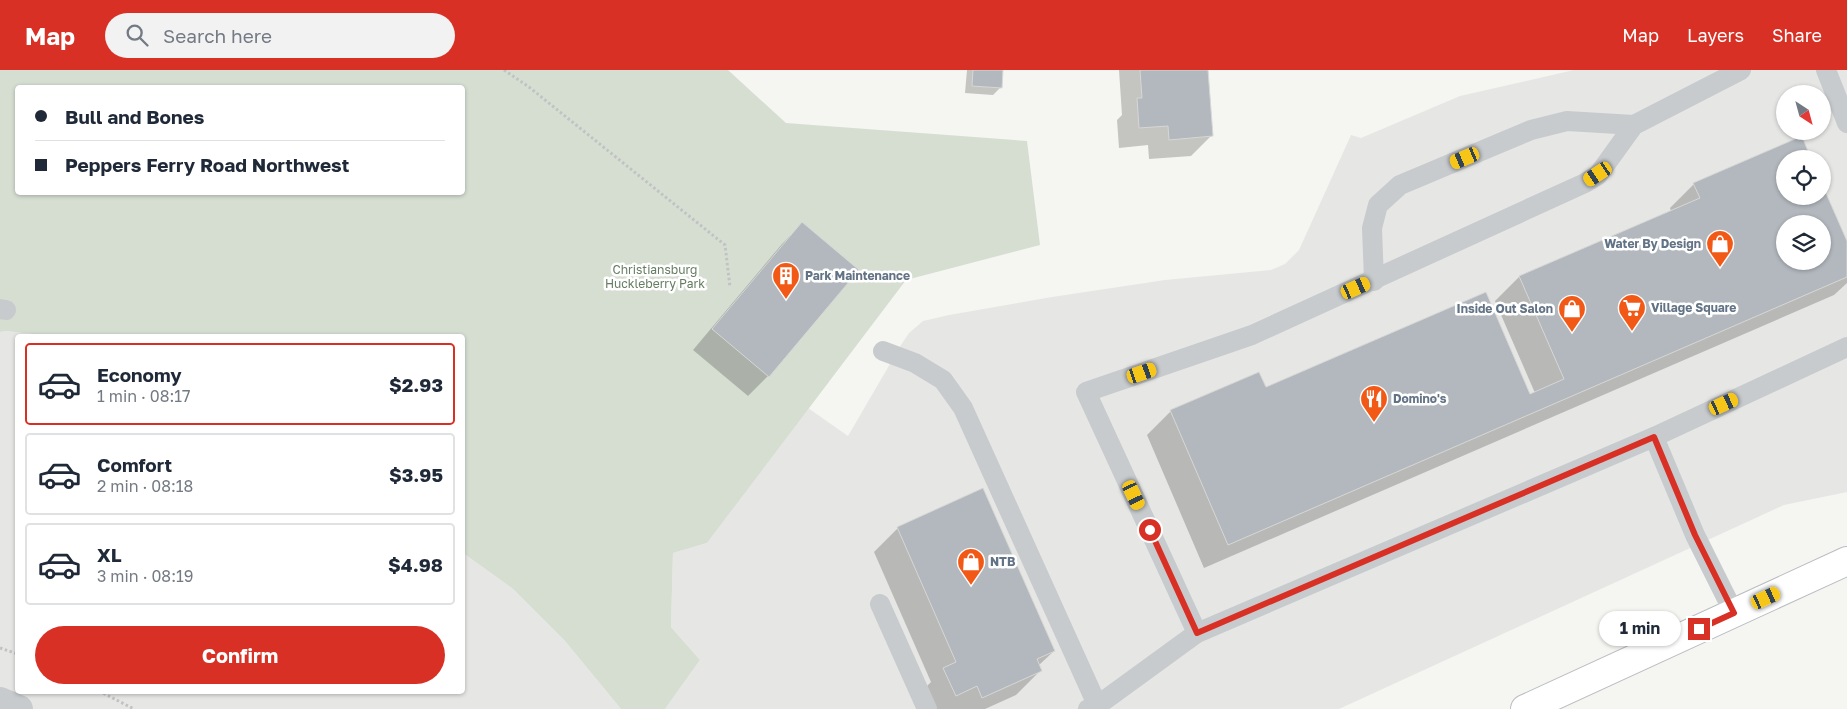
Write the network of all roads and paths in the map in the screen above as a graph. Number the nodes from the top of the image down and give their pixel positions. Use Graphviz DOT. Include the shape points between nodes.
graph roads {
  1 [pos="504,70"];
  2 [pos="1741,70"];
  3 [pos="1826,70"];
  4 [pos="1847,123"];
  5 [pos="1634,125"];
  6 [pos="1374,281"];
  7 [pos="730,287"];
  8 [pos="1847,347"];
  9 [pos="883,351"];
  10 [pos="1654,437"];
  11 [pos="1847,562"];
  12 [pos="880,604"];
  13 [pos="1734,613"];
  14 [pos="1197,633"];
  15 [pos="0,648"];
  16 [pos="15,653"];
  17 [pos="105,694"];
  18 [pos="0,701"];
  19 [pos="1095,708"];
  20 [pos="19,709"];
  21 [pos="134,709"];
  22 [pos="928,709"];
  23 [pos="1525,709"];
  1 -- 7 [label="path" via="529,86 726,245"];
  2 -- 5 [label="lane"];
  3 -- 4 [label="lane"];
  5 -- 6 [label="lane" via="1598,174 1586,182"];
  5 -- 6 [label="lane" via="1567,121 1531,130 1400,185 1378,205 1372,228"];
  6 -- 14 [label="lane" via="1252,335 1086,392"];
  8 -- 10 [label="lane"];
  9 -- 19 [label="lane" via="915,363 943,380 964,408"];
  10 -- 13 [label="lane" via="1695,535"];
  10 -- 14 [label="lane"];
  11 -- 13 [label="main road"];
  12 -- 22 [label="lane"];
  13 -- 23 [label="main road"];
  14 -- 19 [label="lane"];
  15 -- 16 [label="path"];
  17 -- 21 [label="path"];
  18 -- 20 [label="street"];
}
